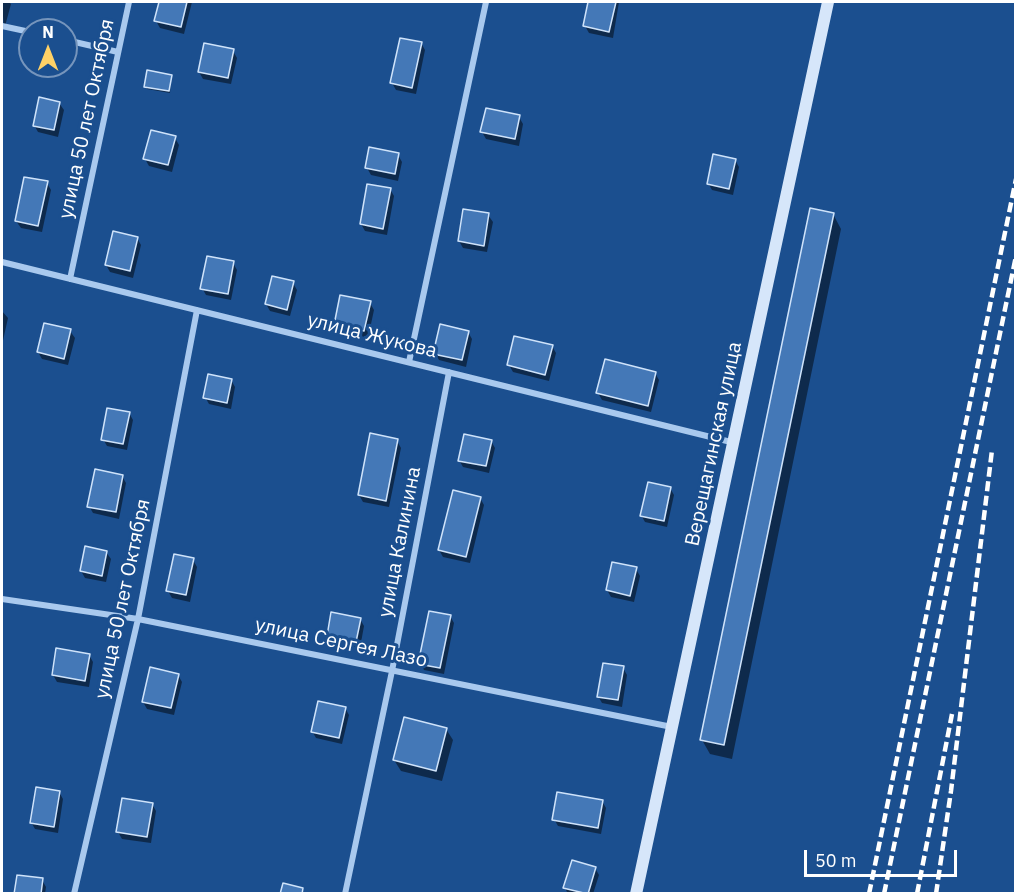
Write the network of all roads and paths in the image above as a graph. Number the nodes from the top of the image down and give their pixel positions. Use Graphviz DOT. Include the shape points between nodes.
graph roads {
  1 [pos="129,2"];
  2 [pos="486,2"];
  3 [pos="828,2"];
  4 [pos="2,26"];
  5 [pos="18,29"];
  6 [pos="78,43"];
  7 [pos="118,52"];
  8 [pos="2,262"];
  9 [pos="70,279"];
  10 [pos="197,310"];
  11 [pos="409,362"];
  12 [pos="449,372"];
  13 [pos="735,443"];
  14 [pos="2,599"];
  15 [pos="138,619"];
  16 [pos="392,671"];
  17 [pos="672,727"];
  18 [pos="74,894"];
  19 [pos="345,894"];
  20 [pos="636,894"];
  1 -- 7 [label="street, улица 50 лет Октября"];
  2 -- 11 [label="street"];
  3 -- 13 [label="main road, Верещагинская улица"];
  4 -- 5 [label="street"];
  6 -- 7 [label="street"];
  7 -- 9 [label="street, улица 50 лет Октября"];
  8 -- 9 [label="street, улица Жукова"];
  9 -- 10 [label="street, улица Жукова"];
  10 -- 11 [label="street, улица Жукова"];
  10 -- 15 [label="street, улица 50 лет Октября"];
  11 -- 12 [label="street, улица Жукова"];
  12 -- 13 [label="street, улица Жукова"];
  12 -- 16 [label="street, улица Калинина"];
  13 -- 17 [label="main road, Верещагинская улица"];
  14 -- 15 [label="street, улица Сергея Лазо"];
  15 -- 16 [label="street, улица Сергея Лазо"];
  15 -- 18 [label="street, улица 50 лет Октября"];
  16 -- 17 [label="street, улица Сергея Лазо"];
  16 -- 19 [label="street, улица Калинина"];
  17 -- 20 [label="main road, Верещагинская улица"];
}
